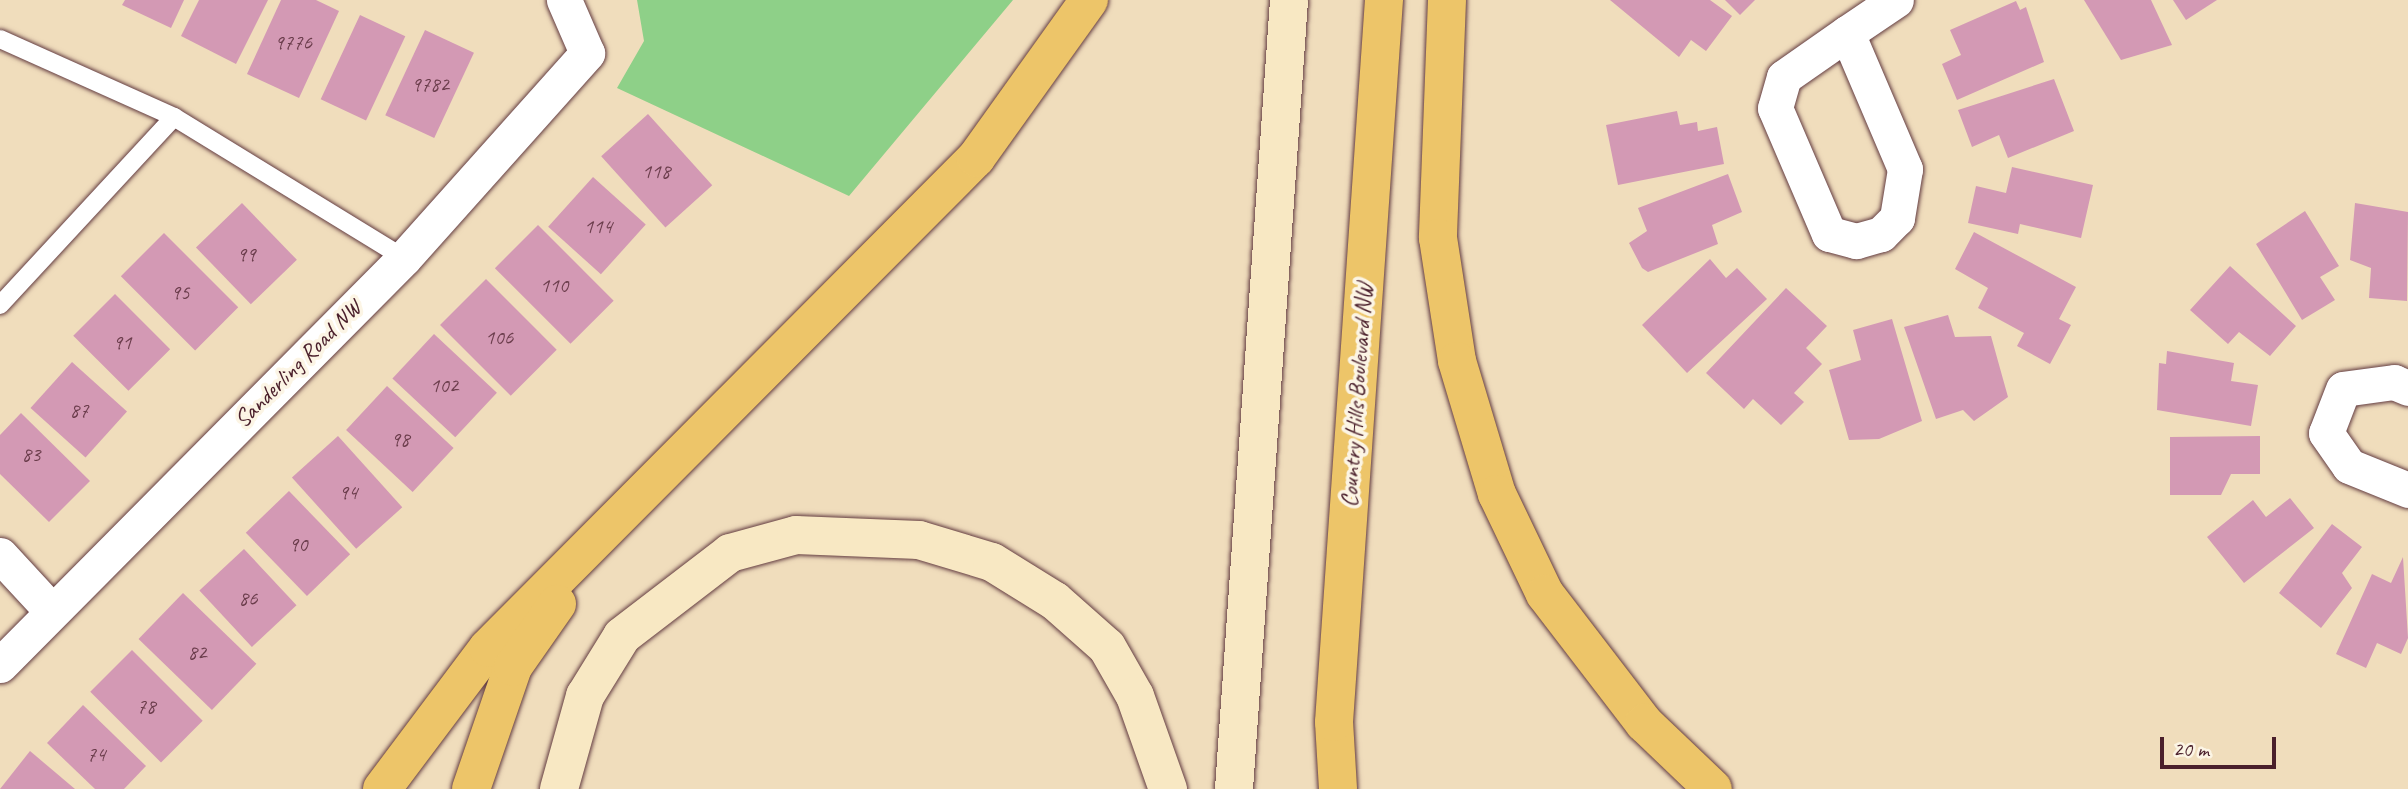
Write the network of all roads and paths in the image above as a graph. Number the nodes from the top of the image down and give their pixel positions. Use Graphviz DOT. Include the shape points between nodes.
graph roads {
  1 [pos="564,0"];
  2 [pos="1089,0"];
  3 [pos="1289,0"];
  4 [pos="1384,0"];
  5 [pos="1447,0"];
  6 [pos="1896,0"];
  7 [pos="1847,33"];
  8 [pos="0,39"];
  9 [pos="174,117"];
  10 [pos="404,258"];
  11 [pos="0,305"];
  12 [pos="2408,388"];
  13 [pos="2408,491"];
  14 [pos="625,508"];
  15 [pos="0,555"];
  16 [pos="51,610"];
  17 [pos="0,665"];
  18 [pos="1334,722"];
  19 [pos="382,789"];
  20 [pos="471,789"];
  21 [pos="559,789"];
  22 [pos="1168,789"];
  23 [pos="1234,789"];
  24 [pos="1328,789"];
  25 [pos="1338,789"];
  26 [pos="1713,789"];
  1 -- 10 [label="street, Sanderling Road NW" via="587,53"];
  2 -- 14 [label="main road" via="976,158 816,325"];
  3 -- 23 [label="main road"];
  4 -- 18 [label="main road, Country Hills Boulevard NW"];
  5 -- 26 [label="main road" via="1438,238 1457,360 1497,494 1545,594 1644,723"];
  6 -- 7 [label="street"];
  7 -- 7 [label="street" via="1784,77 1775,108 1829,234 1856,241 1881,234 1897,218 1905,169"];
  8 -- 9 [label="lane"];
  9 -- 10 [label="lane"];
  9 -- 11 [label="lane"];
  10 -- 16 [label="street, Sanderling Road NW"];
  12 -- 13 [label="street" via="2394,382 2343,389 2326,433 2349,466"];
  14 -- 19 [label="main road" via="488,648"];
  14 -- 20 [label="main road" via="513,667"];
  15 -- 16 [label="street"];
  16 -- 17 [label="street, Sanderling Road NW"];
  18 -- 24 [label="main road, Country Hills Boulevard NW"];
  18 -- 25 [label="main road"];
  21 -- 22 [label="main road" via="585,696 622,636 730,553 796,535 919,540 992,562 1055,601 1107,647 1135,696"];
}
